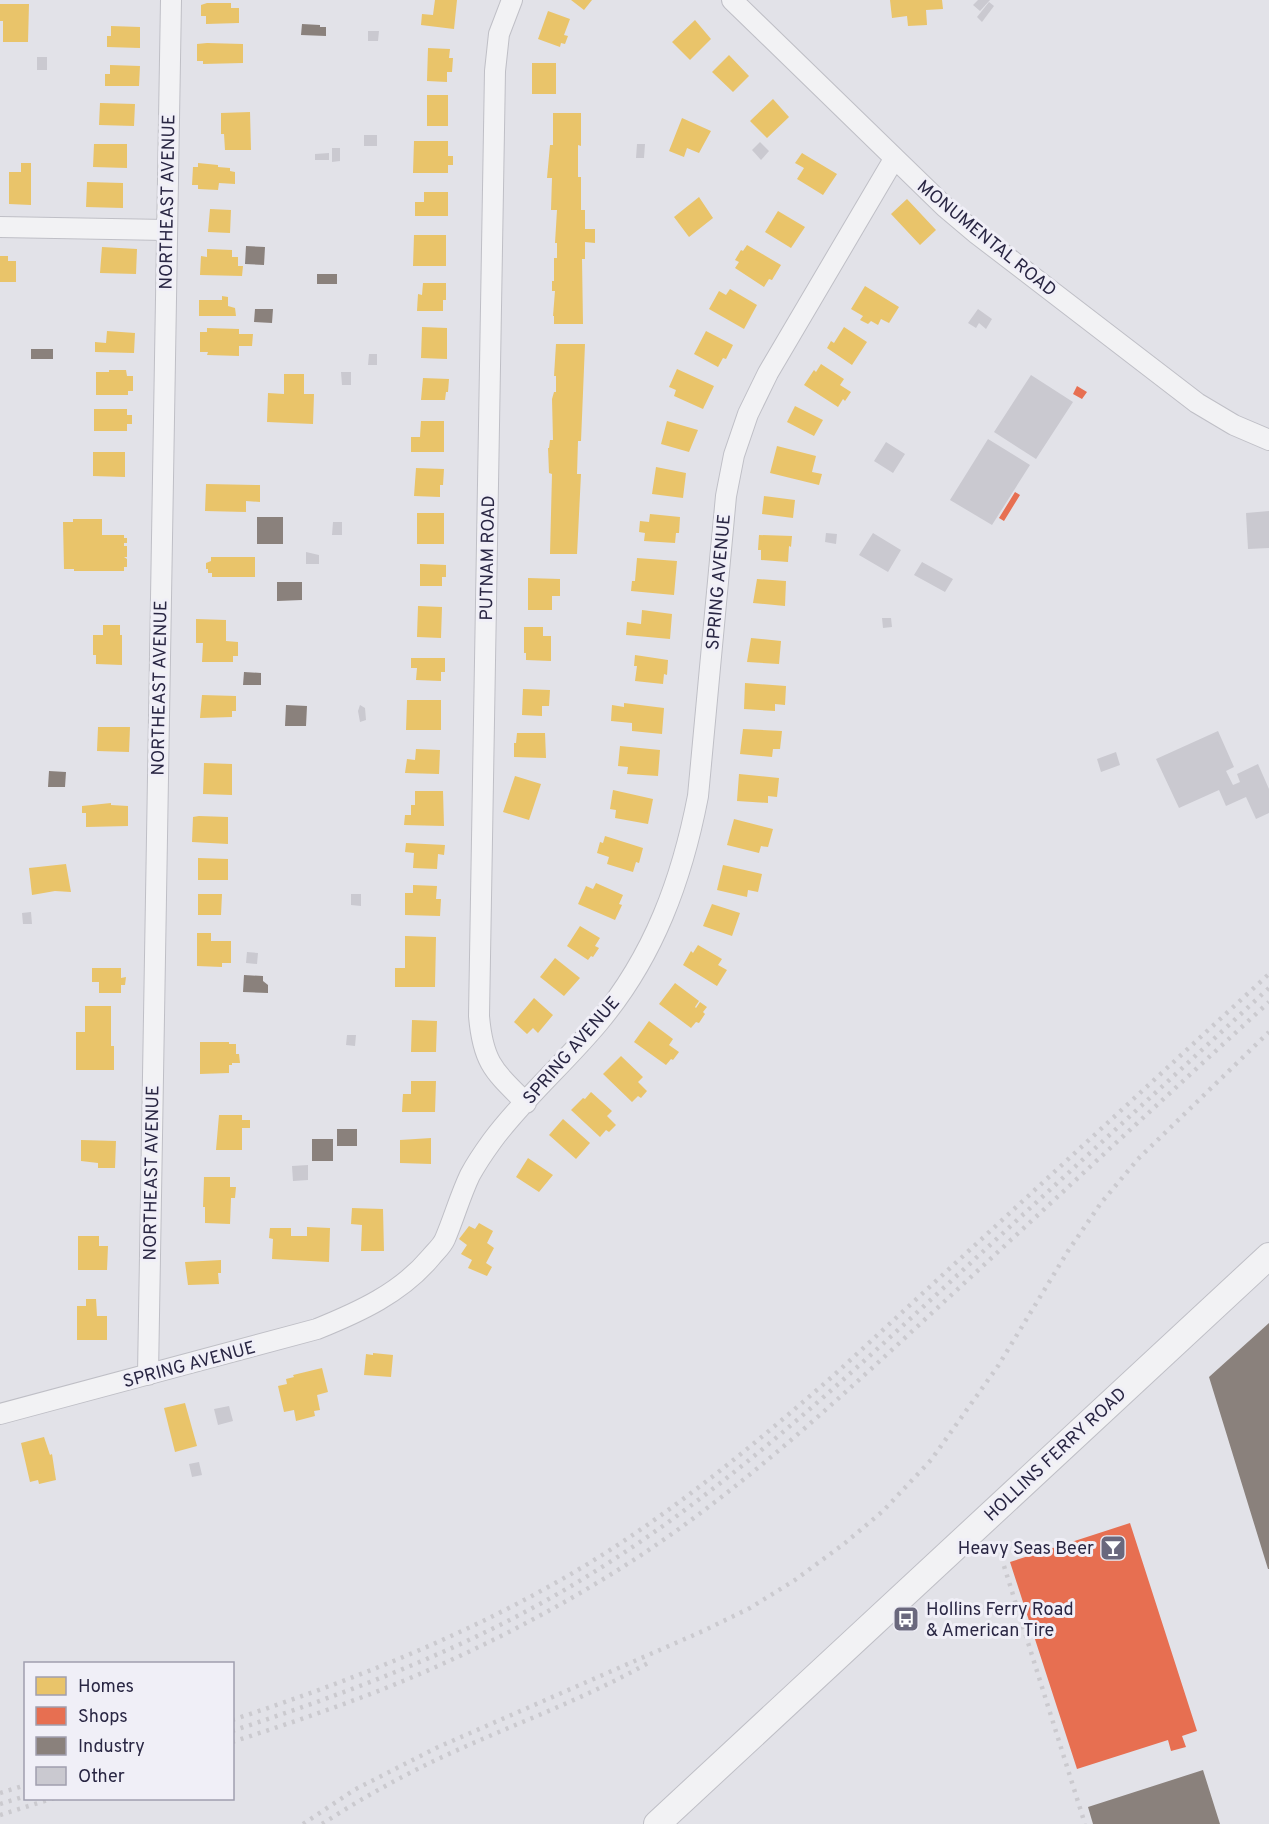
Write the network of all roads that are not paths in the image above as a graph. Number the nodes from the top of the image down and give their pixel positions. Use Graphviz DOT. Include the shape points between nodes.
graph roads {
  1 [pos="171,0"];
  2 [pos="512,0"];
  3 [pos="732,0"];
  4 [pos="894,159"];
  5 [pos="0,227"];
  6 [pos="166,230"];
  7 [pos="1269,440"];
  8 [pos="526,1103"];
  9 [pos="1269,1256"];
  10 [pos="148,1375"];
  11 [pos="0,1414"];
  12 [pos="657,1824"];
  1 -- 6 [label="street, NORTHEAST AVENUE"];
  2 -- 8 [label="street, PUTNAM ROAD" via="499,34 495,72 479,1016 486,1056 497,1074"];
  3 -- 4 [label="street, MONUMENTAL ROAD"];
  4 -- 7 [label="street, MONUMENTAL ROAD" via="977,234 1197,403"];
  4 -- 8 [label="street, SPRING AVENUE" via="768,373 734,455 726,496 698,796 676,884 627,985"];
  5 -- 6 [label="street"];
  6 -- 10 [label="street, NORTHEAST AVENUE"];
  8 -- 10 [label="street, SPRING AVENUE" via="492,1140 470,1175 444,1241 420,1270 392,1291 360,1311 317,1329"];
  9 -- 12 [label="street, HOLLINS FERRY ROAD"];
  10 -- 11 [label="street, SPRING AVENUE"];
}
